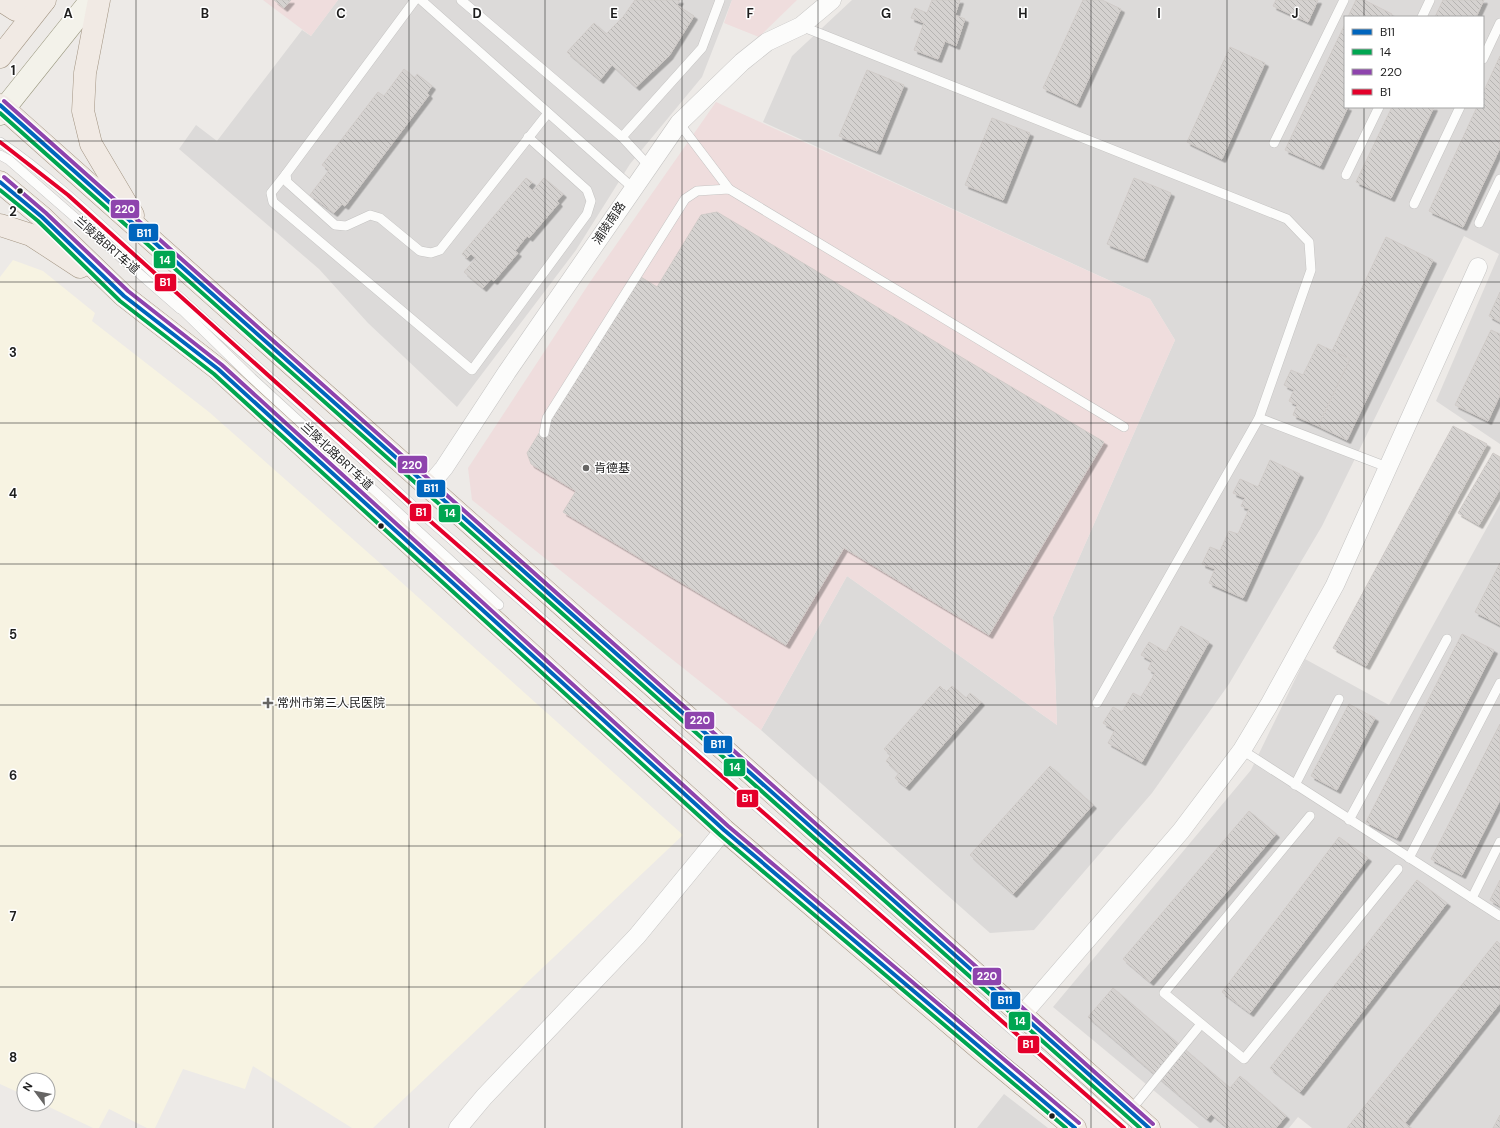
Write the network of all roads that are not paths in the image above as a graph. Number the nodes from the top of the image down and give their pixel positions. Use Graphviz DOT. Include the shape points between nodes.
graph roads {
  1 [pos="5,0"];
  2 [pos="91,0"];
  3 [pos="100,0"];
  4 [pos="415,0"];
  5 [pos="421,0"];
  6 [pos="461,0"];
  7 [pos="720,0"];
  8 [pos="832,0"];
  9 [pos="1344,0"];
  10 [pos="1430,0"];
  11 [pos="45,1"];
  12 [pos="1422,16"];
  13 [pos="1500,24"];
  14 [pos="801,26"];
  15 [pos="0,57"];
  16 [pos="1484,57"];
  17 [pos="1379,108"];
  18 [pos="1460,108"];
  19 [pos="1,109"];
  20 [pos="548,113"];
  21 [pos="679,123"];
  22 [pos="622,136"];
  23 [pos="528,137"];
  24 [pos="0,142"];
  25 [pos="1274,143"];
  26 [pos="0,155"];
  27 [pos="648,165"];
  28 [pos="286,174"];
  29 [pos="1346,175"];
  30 [pos="1500,179"];
  31 [pos="0,182"];
  32 [pos="633,188"];
  33 [pos="729,189"];
  34 [pos="1414,204"];
  35 [pos="1479,223"];
  36 [pos="0,225"];
  37 [pos="144,233"];
  38 [pos="1478,268"];
  39 [pos="124,296"];
  40 [pos="177,305"];
  41 [pos="1259,418"];
  42 [pos="1124,427"];
  43 [pos="544,433"];
  44 [pos="304,449"];
  45 [pos="1388,468"];
  46 [pos="428,487"];
  47 [pos="499,605"];
  48 [pos="1447,639"];
  49 [pos="1500,682"];
  50 [pos="1339,699"];
  51 [pos="1096,703"];
  52 [pos="1242,750"];
  53 [pos="1295,785"];
  54 [pos="1310,816"];
  55 [pos="1349,820"];
  56 [pos="724,830"];
  57 [pos="1500,842"];
  58 [pos="1409,858"];
  59 [pos="1398,869"];
  60 [pos="1472,898"];
  61 [pos="1500,916"];
  62 [pos="1022,1015"];
  63 [pos="1201,1024"];
  64 [pos="1127,1119"];
  65 [pos="458,1128"];
  66 [pos="1075,1128"];
  67 [pos="1149,1128"];
  1 -- 11 [label="main road" via="16,10"];
  2 -- 19 [label="main road"];
  3 -- 37 [label="main road" via="85,73 84,111 91,144"];
  4 -- 28 [label="lane"];
  5 -- 20 [label="lane"];
  6 -- 22 [label="lane"];
  7 -- 22 [label="lane" via="702,48"];
  8 -- 14 [label="street, 浦陵南路"];
  9 -- 25 [label="lane"];
  10 -- 12 [label="lane"];
  11 -- 15 [label="main road"];
  13 -- 16 [label="lane"];
  14 -- 21 [label="street, 浦陵南路" via="767,42 742,62"];
  14 -- 41 [label="lane" via="1287,219 1309,242 1311,270"];
  17 -- 29 [label="lane"];
  18 -- 34 [label="lane"];
  19 -- 37 [label="main road"];
  20 -- 23 [label="lane"];
  20 -- 32 [label="lane"];
  21 -- 27 [label="street, 浦陵南路"];
  21 -- 33 [label="lane"];
  22 -- 27 [label="lane"];
  23 -- 28 [label="lane" via="440,250 431,253 420,251 380,218 370,215 346,226 335,225 287,182"];
  23 -- 28 [label="lane" via="587,190 591,201 587,214 472,370 273,202 271,193"];
  24 -- 64 [label="lane, 兰陵北路BRT车道" via="64,193 433,524"];
  26 -- 40 [label="lane, 兰陵路BRT车道" via="15,165"];
  27 -- 32 [label="street, 浦陵南路"];
  30 -- 35 [label="lane"];
  31 -- 39 [label="main road" via="42,217"];
  32 -- 46 [label="street, 浦陵南路" via="444,468"];
  33 -- 42 [label="lane"];
  33 -- 43 [label="lane" via="698,191 685,199 547,418"];
  36 -- 39 [label="main road" via="31,235"];
  37 -- 46 [label="main road"];
  38 -- 45 [label="street"];
  39 -- 44 [label="main road" via="218,369"];
  40 -- 44 [label="lane, 兰陵路BRT车道"];
  40 -- 47 [label="lane, 兰陵北路BRT车道" via="252,378"];
  41 -- 45 [label="lane"];
  41 -- 51 [label="lane"];
  44 -- 56 [label="main road"];
  45 -- 52 [label="street" via="1334,585"];
  46 -- 62 [label="main road"];
  48 -- 55 [label="lane"];
  49 -- 58 [label="lane"];
  50 -- 53 [label="lane"];
  52 -- 53 [label="lane"];
  52 -- 62 [label="street" via="1181,831"];
  53 -- 55 [label="lane"];
  54 -- 63 [label="lane" via="1164,993"];
  55 -- 58 [label="lane"];
  56 -- 65 [label="street" via="637,936"];
  56 -- 66 [label="main road"];
  57 -- 60 [label="lane"];
  58 -- 60 [label="lane"];
  59 -- 63 [label="lane" via="1244,1059"];
  60 -- 61 [label="lane"];
  62 -- 64 [label="main road"];
  63 -- 64 [label="lane"];
  64 -- 67 [label="main road"];
}
